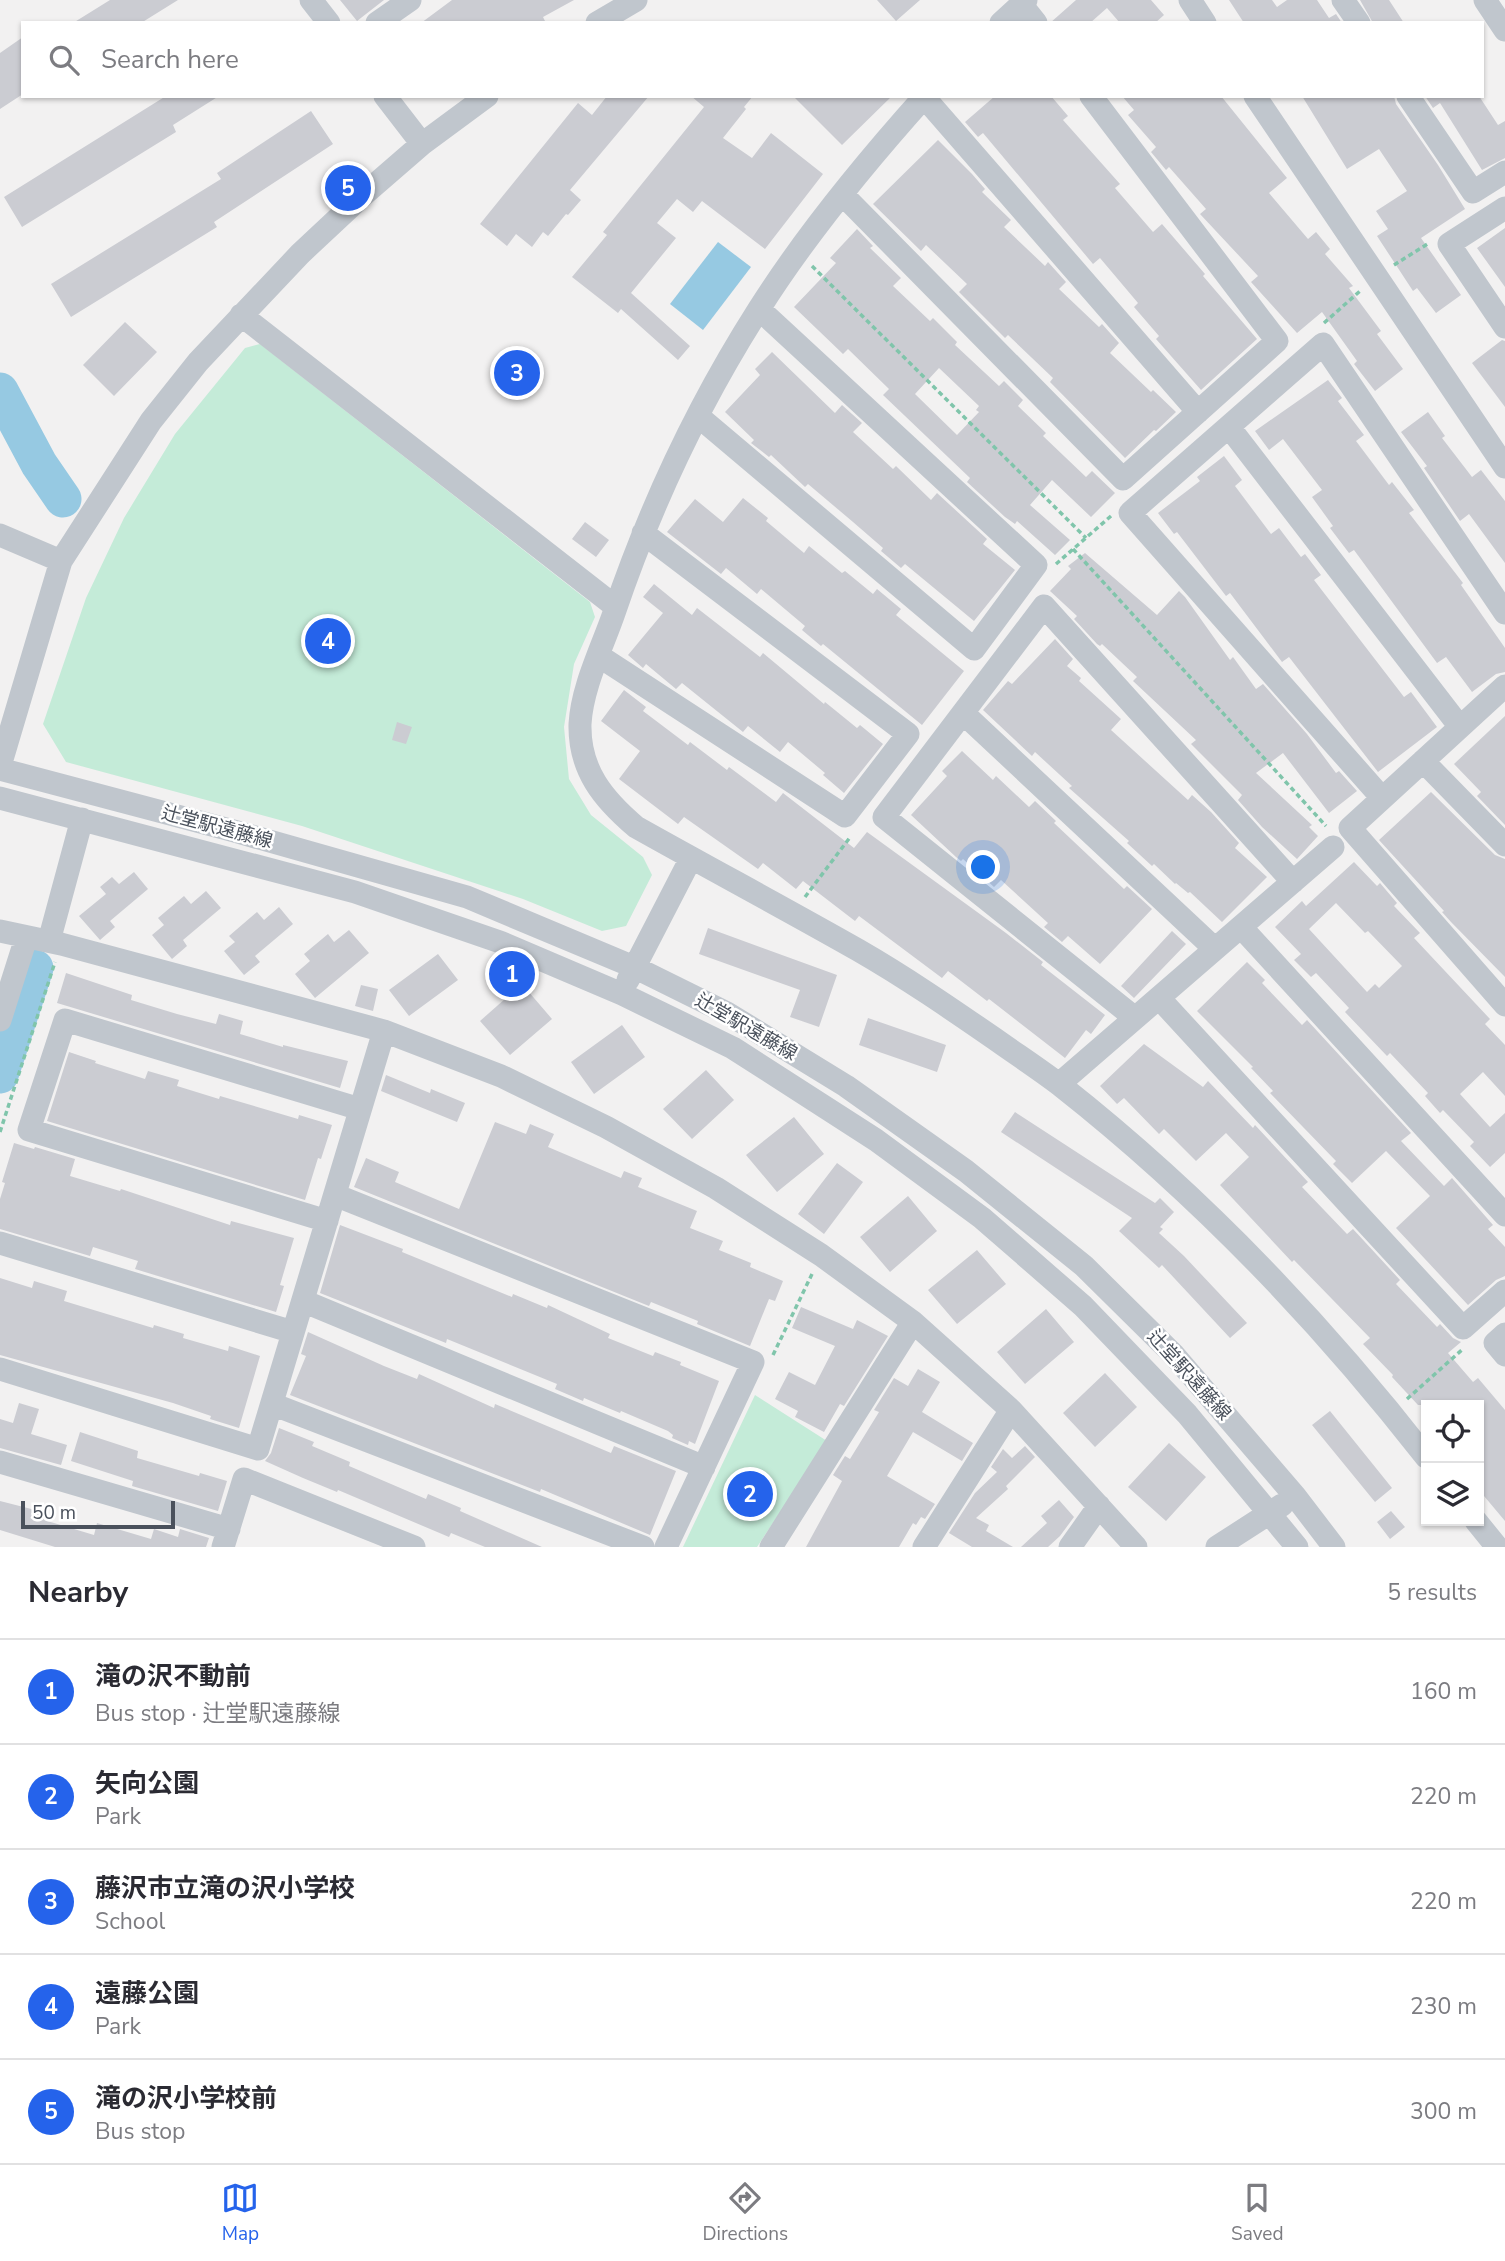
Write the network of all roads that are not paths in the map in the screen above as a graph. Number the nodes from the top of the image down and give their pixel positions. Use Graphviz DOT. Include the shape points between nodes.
graph roads {
  1 [pos="311,0"];
  2 [pos="410,0"];
  3 [pos="636,0"];
  4 [pos="1190,0"];
  5 [pos="1343,0"];
  6 [pos="1485,0"];
  7 [pos="1024,2"];
  8 [pos="327,21"];
  9 [pos="380,21"];
  10 [pos="600,21"];
  11 [pos="1003,21"];
  12 [pos="1035,21"];
  13 [pos="1204,21"];
  14 [pos="1358,21"];
  15 [pos="1505,30"];
  16 [pos="387,98"];
  17 [pos="485,98"];
  18 [pos="924,98"];
  19 [pos="926,98"];
  20 [pos="1093,98"];
  21 [pos="1256,98"];
  22 [pos="1409,98"];
  23 [pos="422,144"];
  24 [pos="1505,172"];
  25 [pos="842,194"];
  26 [pos="1505,208"];
  27 [pos="759,309"];
  28 [pos="241,315"];
  29 [pos="1505,327"];
  30 [pos="1198,412"];
  31 [pos="698,416"];
  32 [pos="1228,428"];
  33 [pos="1505,467"];
  34 [pos="643,533"];
  35 [pos="0,535"];
  36 [pos="61,561"];
  37 [pos="616,607"];
  38 [pos="1505,613"];
  39 [pos="599,656"];
  40 [pos="1503,693"];
  41 [pos="962,713"];
  42 [pos="1460,727"];
  43 [pos="1423,761"];
  44 [pos="0,767"];
  45 [pos="0,798"];
  46 [pos="1382,798"];
  47 [pos="82,819"];
  48 [pos="1331,839"];
  49 [pos="1505,845"];
  50 [pos="691,858"];
  51 [pos="1293,882"];
  52 [pos="1241,927"];
  53 [pos="0,931"];
  54 [pos="45,941"];
  55 [pos="1215,949"];
  56 [pos="634,967"];
  57 [pos="622,994"];
  58 [pos="1159,998"];
  59 [pos="1505,1005"];
  60 [pos="1135,1018"];
  61 [pos="0,1020"];
  62 [pos="384,1031"];
  63 [pos="1059,1084"];
  64 [pos="360,1110"];
  65 [pos="335,1195"];
  66 [pos="1505,1215"];
  67 [pos="327,1221"];
  68 [pos="0,1243"];
  69 [pos="1505,1291"];
  70 [pos="303,1301"];
  71 [pos="914,1322"];
  72 [pos="293,1332"];
  73 [pos="1505,1334"];
  74 [pos="1505,1356"];
  75 [pos="0,1368"];
  76 [pos="272,1404"];
  77 [pos="1011,1410"];
  78 [pos="1421,1450"];
  79 [pos="0,1462"];
  80 [pos="704,1467"];
  81 [pos="1295,1496"];
  82 [pos="1099,1506"];
  83 [pos="1270,1513"];
  84 [pos="1480,1526"];
  85 [pos="226,1538"];
  86 [pos="414,1547"];
  87 [pos="643,1547"];
  88 [pos="666,1547"];
  89 [pos="771,1547"];
  90 [pos="923,1547"];
  91 [pos="1070,1547"];
  92 [pos="1136,1547"];
  93 [pos="1217,1547"];
  94 [pos="1297,1547"];
  95 [pos="1334,1547"];
  96 [pos="1497,1547"];
  1 -- 8 [label="street"];
  2 -- 9 [label="street"];
  3 -- 10 [label="street"];
  4 -- 13 [label="street"];
  5 -- 14 [label="street"];
  6 -- 15 [label="street"];
  7 -- 11 [label="street"];
  7 -- 12 [label="street"];
  16 -- 23 [label="street"];
  17 -- 23 [label="street"];
  18 -- 25 [label="street"];
  19 -- 30 [label="street"];
  20 -- 30 [label="street" via="1277,341"];
  21 -- 33 [label="street"];
  22 -- 24 [label="street" via="1473,192"];
  23 -- 28 [label="street" via="308,246"];
  25 -- 27 [label="street"];
  25 -- 30 [label="street" via="1123,479"];
  26 -- 29 [label="street" via="1449,244"];
  27 -- 31 [label="street"];
  27 -- 31 [label="street" via="1035,565 974,649"];
  28 -- 36 [label="street" via="151,421"];
  28 -- 37 [label="street"];
  31 -- 34 [label="street"];
  32 -- 38 [label="street" via="1323,344"];
  32 -- 42 [label="street"];
  32 -- 46 [label="street" via="1130,513"];
  34 -- 37 [label="street"];
  34 -- 39 [label="street" via="908,734 845,817"];
  35 -- 36 [label="street"];
  36 -- 44 [label="street"];
  37 -- 39 [label="street"];
  39 -- 50 [label="street" via="580,724 583,754 594,782 611,806 636,827"];
  40 -- 42 [label="street"];
  41 -- 51 [label="street" via="1044,606"];
  41 -- 55 [label="street"];
  41 -- 60 [label="street" via="884,817"];
  42 -- 43 [label="street"];
  43 -- 46 [label="street"];
  43 -- 49 [label="street"];
  44 -- 56 [label="street, 辻堂駅遠藤線" via="467,897"];
  45 -- 47 [label="street, 辻堂駅遠藤線"];
  46 -- 59 [label="street" via="1350,828"];
  47 -- 54 [label="street"];
  47 -- 57 [label="street, 辻堂駅遠藤線" via="355,892 500,942"];
  48 -- 51 [label="street"];
  50 -- 56 [label="street"];
  50 -- 63 [label="street" via="860,951"];
  51 -- 52 [label="street"];
  52 -- 55 [label="street"];
  52 -- 66 [label="street"];
  53 -- 54 [label="street"];
  54 -- 61 [label="street"];
  54 -- 62 [label="street"];
  55 -- 58 [label="street"];
  56 -- 57 [label="street"];
  56 -- 81 [label="street, 辻堂駅遠藤線" via="727,1013 846,1086 966,1171 1084,1266 1174,1355"];
  57 -- 83 [label="street, 辻堂駅遠藤線" via="733,1048 876,1140 982,1218 1083,1306 1187,1414"];
  58 -- 60 [label="street"];
  58 -- 69 [label="street" via="1463,1328"];
  60 -- 63 [label="street"];
  62 -- 64 [label="street"];
  62 -- 71 [label="street" via="500,1076 606,1127 716,1188"];
  63 -- 78 [label="street" via="1242,1248 1318,1328"];
  64 -- 65 [label="street"];
  64 -- 67 [label="street" via="65,1020 29,1130"];
  65 -- 67 [label="street"];
  65 -- 80 [label="street" via="754,1362"];
  67 -- 70 [label="street"];
  68 -- 72 [label="street"];
  70 -- 72 [label="street"];
  70 -- 80 [label="street"];
  71 -- 77 [label="street"];
  71 -- 89 [label="street"];
  72 -- 76 [label="street"];
  73 -- 74 [label="street" via="1495,1343"];
  75 -- 76 [label="street" via="258,1449"];
  76 -- 87 [label="street"];
  77 -- 82 [label="street"];
  77 -- 90 [label="street"];
  79 -- 85 [label="street"];
  80 -- 88 [label="street"];
  81 -- 83 [label="street"];
  81 -- 95 [label="street, 辻堂駅遠藤線"];
  82 -- 91 [label="street"];
  82 -- 92 [label="street"];
  83 -- 93 [label="street"];
  83 -- 94 [label="street, 辻堂駅遠藤線"];
  84 -- 96 [label="street"];
  85 -- 86 [label="street" via="244,1479"];
}
